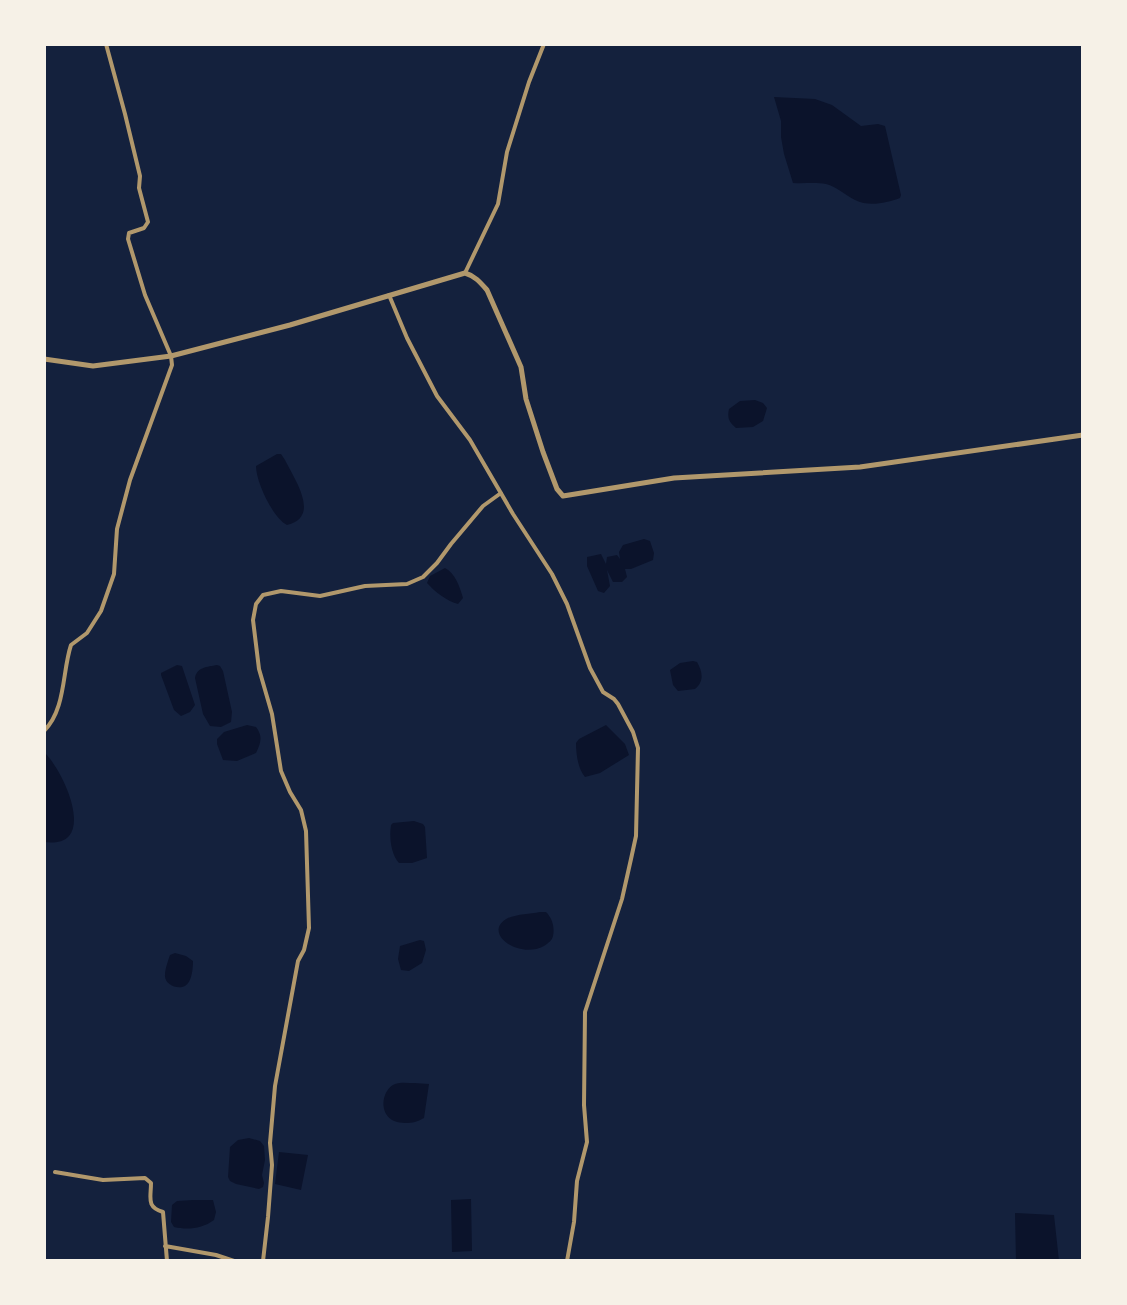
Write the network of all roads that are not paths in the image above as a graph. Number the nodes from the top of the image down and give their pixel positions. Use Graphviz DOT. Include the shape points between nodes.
graph roads {
  1 [pos="106,44"];
  2 [pos="544,44"];
  3 [pos="465,273"];
  4 [pos="389,295"];
  5 [pos="171,356"];
  6 [pos="44,359"];
  7 [pos="1083,435"];
  8 [pos="501,493"];
  9 [pos="44,731"];
  10 [pos="55,1172"];
  11 [pos="165,1246"];
  12 [pos="167,1261"];
  13 [pos="234,1261"];
  14 [pos="263,1261"];
  15 [pos="567,1261"];
  1 -- 5 [label="street" via="148,222 128,239"];
  2 -- 3 [label="street" via="507,152 498,204"];
  3 -- 4 [label="street"];
  3 -- 7 [label="street" via="487,290 521,367 543,452 563,496 674,478 860,467"];
  4 -- 5 [label="street"];
  4 -- 8 [label="street" via="437,396"];
  5 -- 6 [label="street" via="93,366"];
  5 -- 9 [label="street" via="121,513 114,574 101,611 87,633 71,645 60,699"];
  8 -- 14 [label="street" via="483,506 423,577 320,596 281,591 263,595 256,604 259,669 281,771 306,831 309,928 275,1086"];
  8 -- 15 [label="street" via="552,574 590,668 603,692 618,704 638,748 636,836 622,899 585,1012 587,1142"];
  10 -- 11 [label="street" via="103,1180 145,1178 151,1183 151,1204 163,1212"];
  11 -- 12 [label="street"];
  11 -- 13 [label="street"];
}
